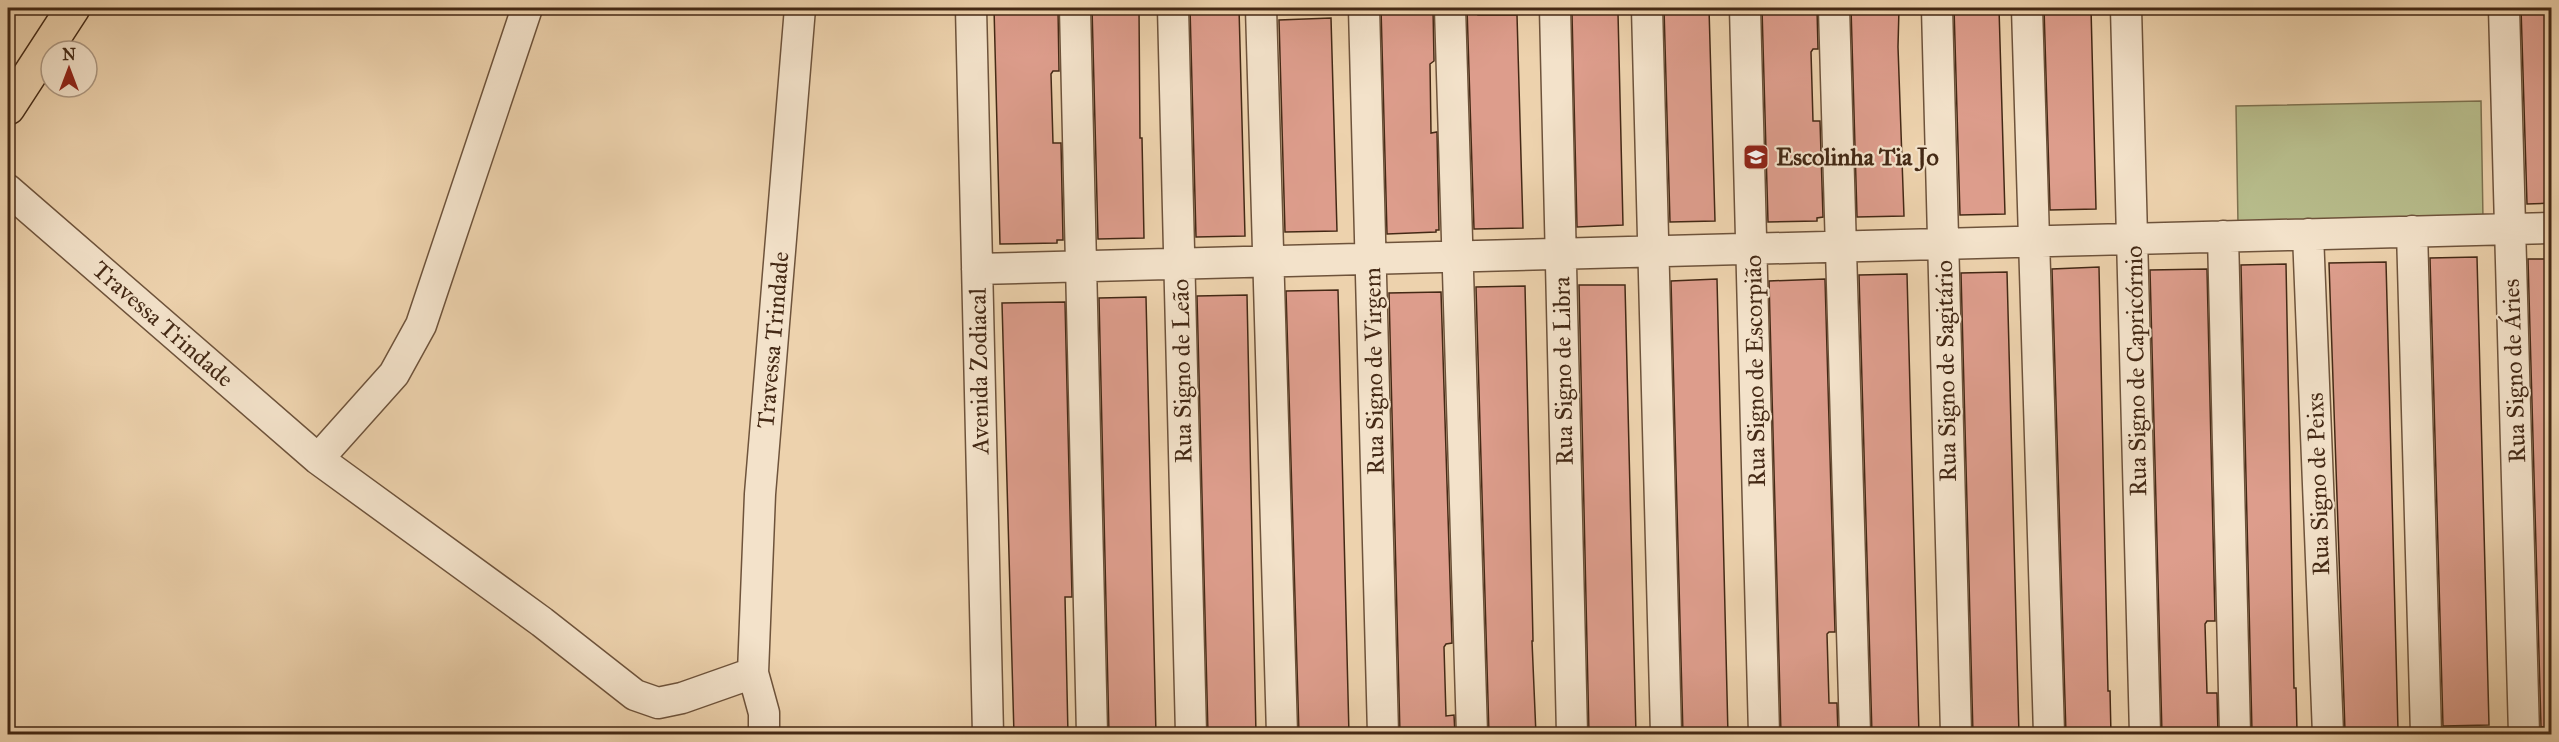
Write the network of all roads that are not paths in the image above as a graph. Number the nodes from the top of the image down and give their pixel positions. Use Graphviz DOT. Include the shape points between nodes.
graph roads {
  1 [pos="73,8"];
  2 [pos="527,8"];
  3 [pos="800,8"];
  4 [pos="971,8"];
  5 [pos="1075,8"];
  6 [pos="1173,8"];
  7 [pos="1261,8"];
  8 [pos="1364,8"];
  9 [pos="1450,8"];
  10 [pos="1555,8"];
  11 [pos="1647,8"];
  12 [pos="1745,8"];
  13 [pos="1834,8"];
  14 [pos="1937,8"];
  15 [pos="2027,8"];
  16 [pos="2126,8"];
  17 [pos="2504,8"];
  18 [pos="8,108"];
  19 [pos="8,190"];
  20 [pos="2552,228"];
  21 [pos="2511,229"];
  22 [pos="2412,231"];
  23 [pos="2308,234"];
  24 [pos="2223,236"];
  25 [pos="2132,239"];
  26 [pos="2034,241"];
  27 [pos="1943,244"];
  28 [pos="1841,246"];
  29 [pos="1751,249"];
  30 [pos="1654,251"];
  31 [pos="1560,254"];
  32 [pos="1458,256"];
  33 [pos="1371,258"];
  34 [pos="1268,261"];
  35 [pos="1179,264"];
  36 [pos="1081,266"];
  37 [pos="977,269"];
  38 [pos="318,459"];
  39 [pos="753,673"];
  40 [pos="764,735"];
  41 [pos="988,735"];
  42 [pos="1092,735"];
  43 [pos="1191,735"];
  44 [pos="1282,735"];
  45 [pos="1383,735"];
  46 [pos="1472,735"];
  47 [pos="1572,735"];
  48 [pos="1666,735"];
  49 [pos="1764,735"];
  50 [pos="1855,735"];
  51 [pos="1956,735"];
  52 [pos="2049,735"];
  53 [pos="2145,735"];
  54 [pos="2235,735"];
  55 [pos="2328,735"];
  56 [pos="2426,735"];
  57 [pos="2524,735"];
  1 -- 18 [label="main road"];
  2 -- 38 [label="street" via="421,325 394,374"];
  3 -- 39 [label="street, Travessa Trindade" via="760,494"];
  4 -- 37 [label="street, Avenida Zodiacal"];
  5 -- 36 [label="street"];
  6 -- 35 [label="street, Rua Signo de Leão"];
  7 -- 34 [label="street"];
  8 -- 33 [label="street, Rua Signo de Virgem"];
  9 -- 32 [label="street"];
  10 -- 31 [label="street, Rua Signo de Libra"];
  11 -- 30 [label="street"];
  12 -- 29 [label="street, Rua Signo de Escorpião"];
  13 -- 28 [label="street"];
  14 -- 27 [label="street, Rua Signo de Sagitário"];
  15 -- 26 [label="street"];
  16 -- 25 [label="street, Rua Signo de Capricórnio"];
  17 -- 21 [label="street, Rua Signo de Áries"];
  19 -- 38 [label="street, Travessa Trindade"];
  20 -- 21 [label="street"];
  21 -- 22 [label="street"];
  21 -- 57 [label="street, Rua Signo de Áries"];
  22 -- 23 [label="street"];
  22 -- 56 [label="street"];
  23 -- 24 [label="street"];
  23 -- 55 [label="street, Rua Signo de Peixs"];
  24 -- 25 [label="street"];
  24 -- 54 [label="street"];
  25 -- 26 [label="street"];
  25 -- 53 [label="street, Rua Signo de Capricórnio"];
  26 -- 27 [label="street"];
  26 -- 52 [label="street"];
  27 -- 28 [label="street"];
  27 -- 51 [label="street, Rua Signo de Sagitário"];
  28 -- 29 [label="street"];
  28 -- 50 [label="street"];
  29 -- 30 [label="street"];
  29 -- 49 [label="street, Rua Signo de Escorpião"];
  30 -- 31 [label="street"];
  30 -- 48 [label="street"];
  31 -- 32 [label="street"];
  31 -- 47 [label="street, Rua Signo de Libra"];
  32 -- 33 [label="street"];
  32 -- 46 [label="street"];
  33 -- 34 [label="street"];
  33 -- 45 [label="street, Rua Signo de Virgem"];
  34 -- 35 [label="street"];
  34 -- 44 [label="street"];
  35 -- 36 [label="street"];
  35 -- 43 [label="street, Rua Signo de Leão"];
  36 -- 37 [label="street"];
  36 -- 42 [label="street"];
  37 -- 41 [label="street, Avenida Zodiacal"];
  38 -- 39 [label="street, Travessa Trindade" via="542,622 635,695 657,703"];
  39 -- 40 [label="street, Travessa Trindade" via="764,713"];
}
